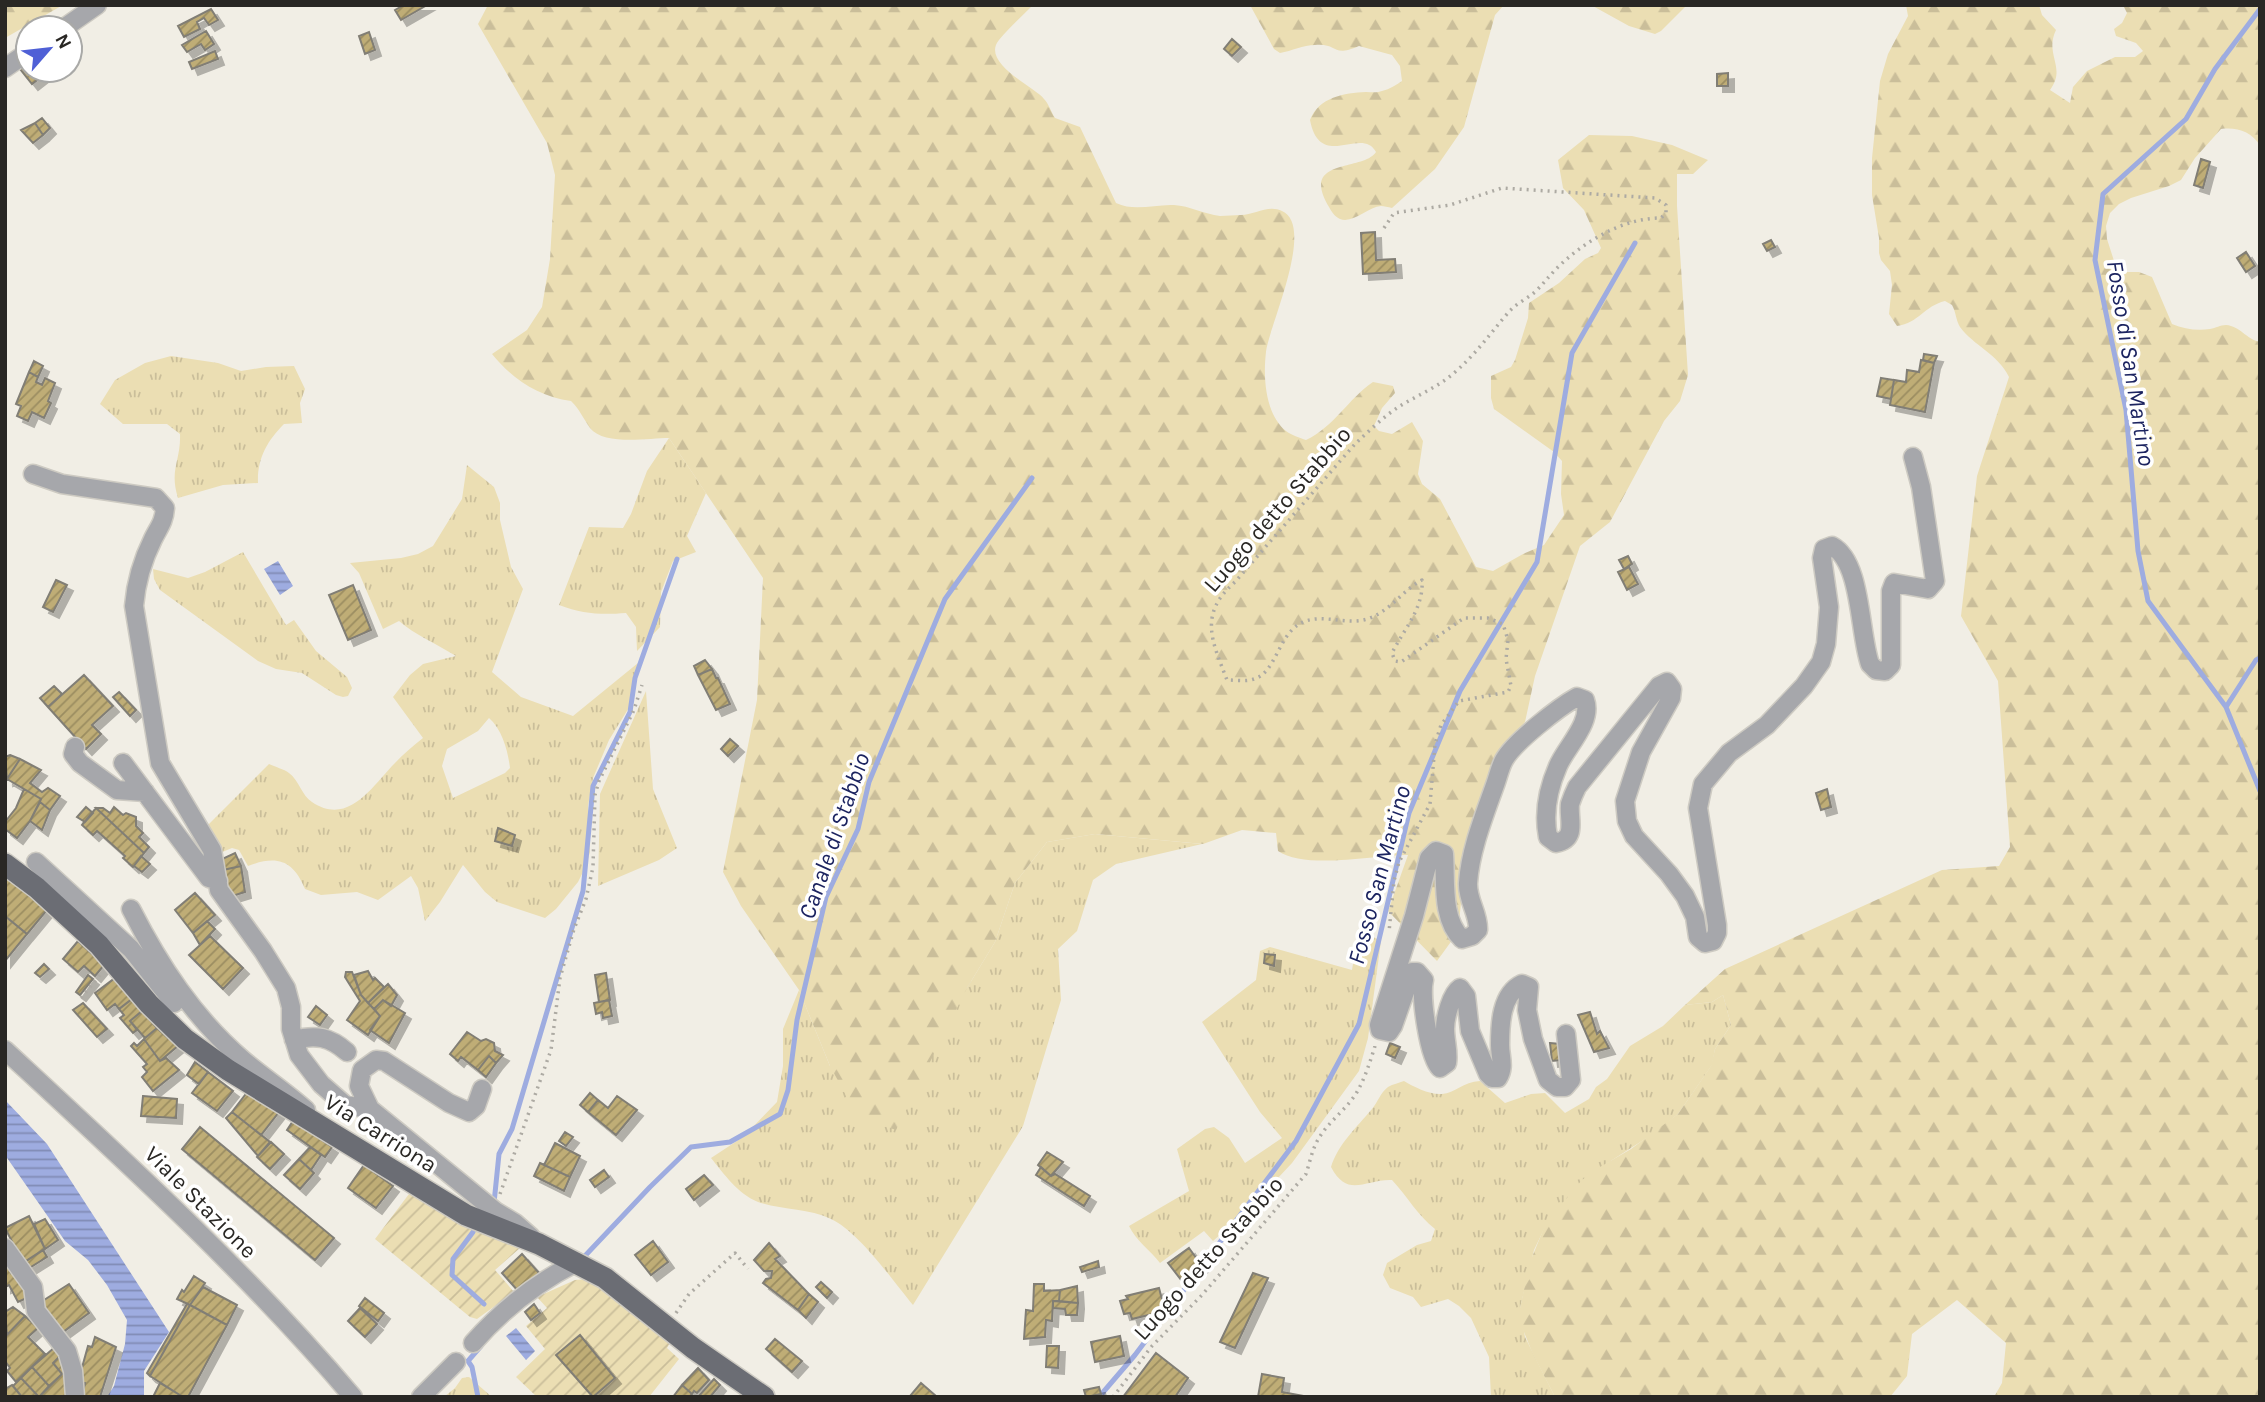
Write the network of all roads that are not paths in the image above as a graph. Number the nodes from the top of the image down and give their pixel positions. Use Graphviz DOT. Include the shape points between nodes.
graph roads {
  1 [pos="1913,457"];
  2 [pos="33,474"];
  3 [pos="75,747"];
  4 [pos="123,763"];
  5 [pos="145,792"];
  6 [pos="36,862"];
  7 [pos="5,864"];
  8 [pos="218,881"];
  9 [pos="131,909"];
  10 [pos="187,1000"];
  11 [pos="1566,1034"];
  12 [pos="294,1040"];
  13 [pos="5,1050"];
  14 [pos="347,1052"];
  15 [pos="482,1089"];
  16 [pos="370,1109"];
  17 [pos="335,1135"];
  18 [pos="539,1244"];
  19 [pos="5,1248"];
  20 [pos="577,1262"];
  21 [pos="473,1343"];
  22 [pos="456,1362"];
  23 [pos="75,1397"];
  24 [pos="354,1397"];
  25 [pos="421,1397"];
  26 [pos="764,1397"];
  1 -- 11 [label="street" via="1922,487 1935,581 1928,589 1894,583 1891,665 1885,671 1870,664 1845,557 1832,545 1824,549 1829,607 1821,662 1804,687 1767,725 1729,753 1703,784 1698,808 1717,925 1713,941 1705,943 1698,937 1685,896 1634,836 1628,821 1625,801 1641,752 1671,698 1667,682 1577,787 1570,803 1569,836 1562,842 1548,837 1544,819 1559,765 1586,714 1585,700 1577,697 1568,702 1504,759 1470,867 1468,887 1478,921 1472,936 1462,939 1453,930 1444,854 1436,850 1429,858 1380,1030 1389,1032 1393,1026 1412,972 1417,972 1424,979 1426,1020 1434,1062 1440,1069 1447,1063 1445,1028 1454,994 1460,988 1466,996 1470,1031 1492,1078 1498,1078 1503,1070 1504,1004 1515,987 1529,987 1527,1010 1533,1039 1548,1080 1557,1087 1565,1087 1571,1080"];
  2 -- 8 [label="street" via="62,484 156,498 165,508 164,522 136,581 134,606 160,762 212,850"];
  3 -- 5 [label="street" via="73,754 80,763 117,790"];
  4 -- 5 [label="street"];
  5 -- 8 [label="street" via="209,878"];
  6 -- 10 [label="street" via="131,949 174,1003"];
  7 -- 17 [label="main road, Via Carriona" via="99,945 185,1039"];
  8 -- 12 [label="street" via="219,890 286,988"];
  9 -- 10 [label="street" via="174,986"];
  10 -- 17 [label="street" via="244,1061"];
  12 -- 14 [label="street" via="321,1037"];
  12 -- 16 [label="street" via="299,1055 321,1084 345,1105"];
  13 -- 24 [label="street, Viale Stazione" via="122,1158 306,1341"];
  15 -- 16 [label="street" via="476,1107 469,1112 376,1060 362,1070 359,1086"];
  16 -- 18 [label="street"];
  17 -- 18 [label="main road, Via Carriona" via="466,1215"];
  18 -- 20 [label="main road, Via Carriona"];
  19 -- 23 [label="street" via="33,1287 37,1311 67,1351"];
  20 -- 21 [label="street" via="509,1307"];
  20 -- 26 [label="main road, Via Carriona"];
  22 -- 25 [label="street"];
}
